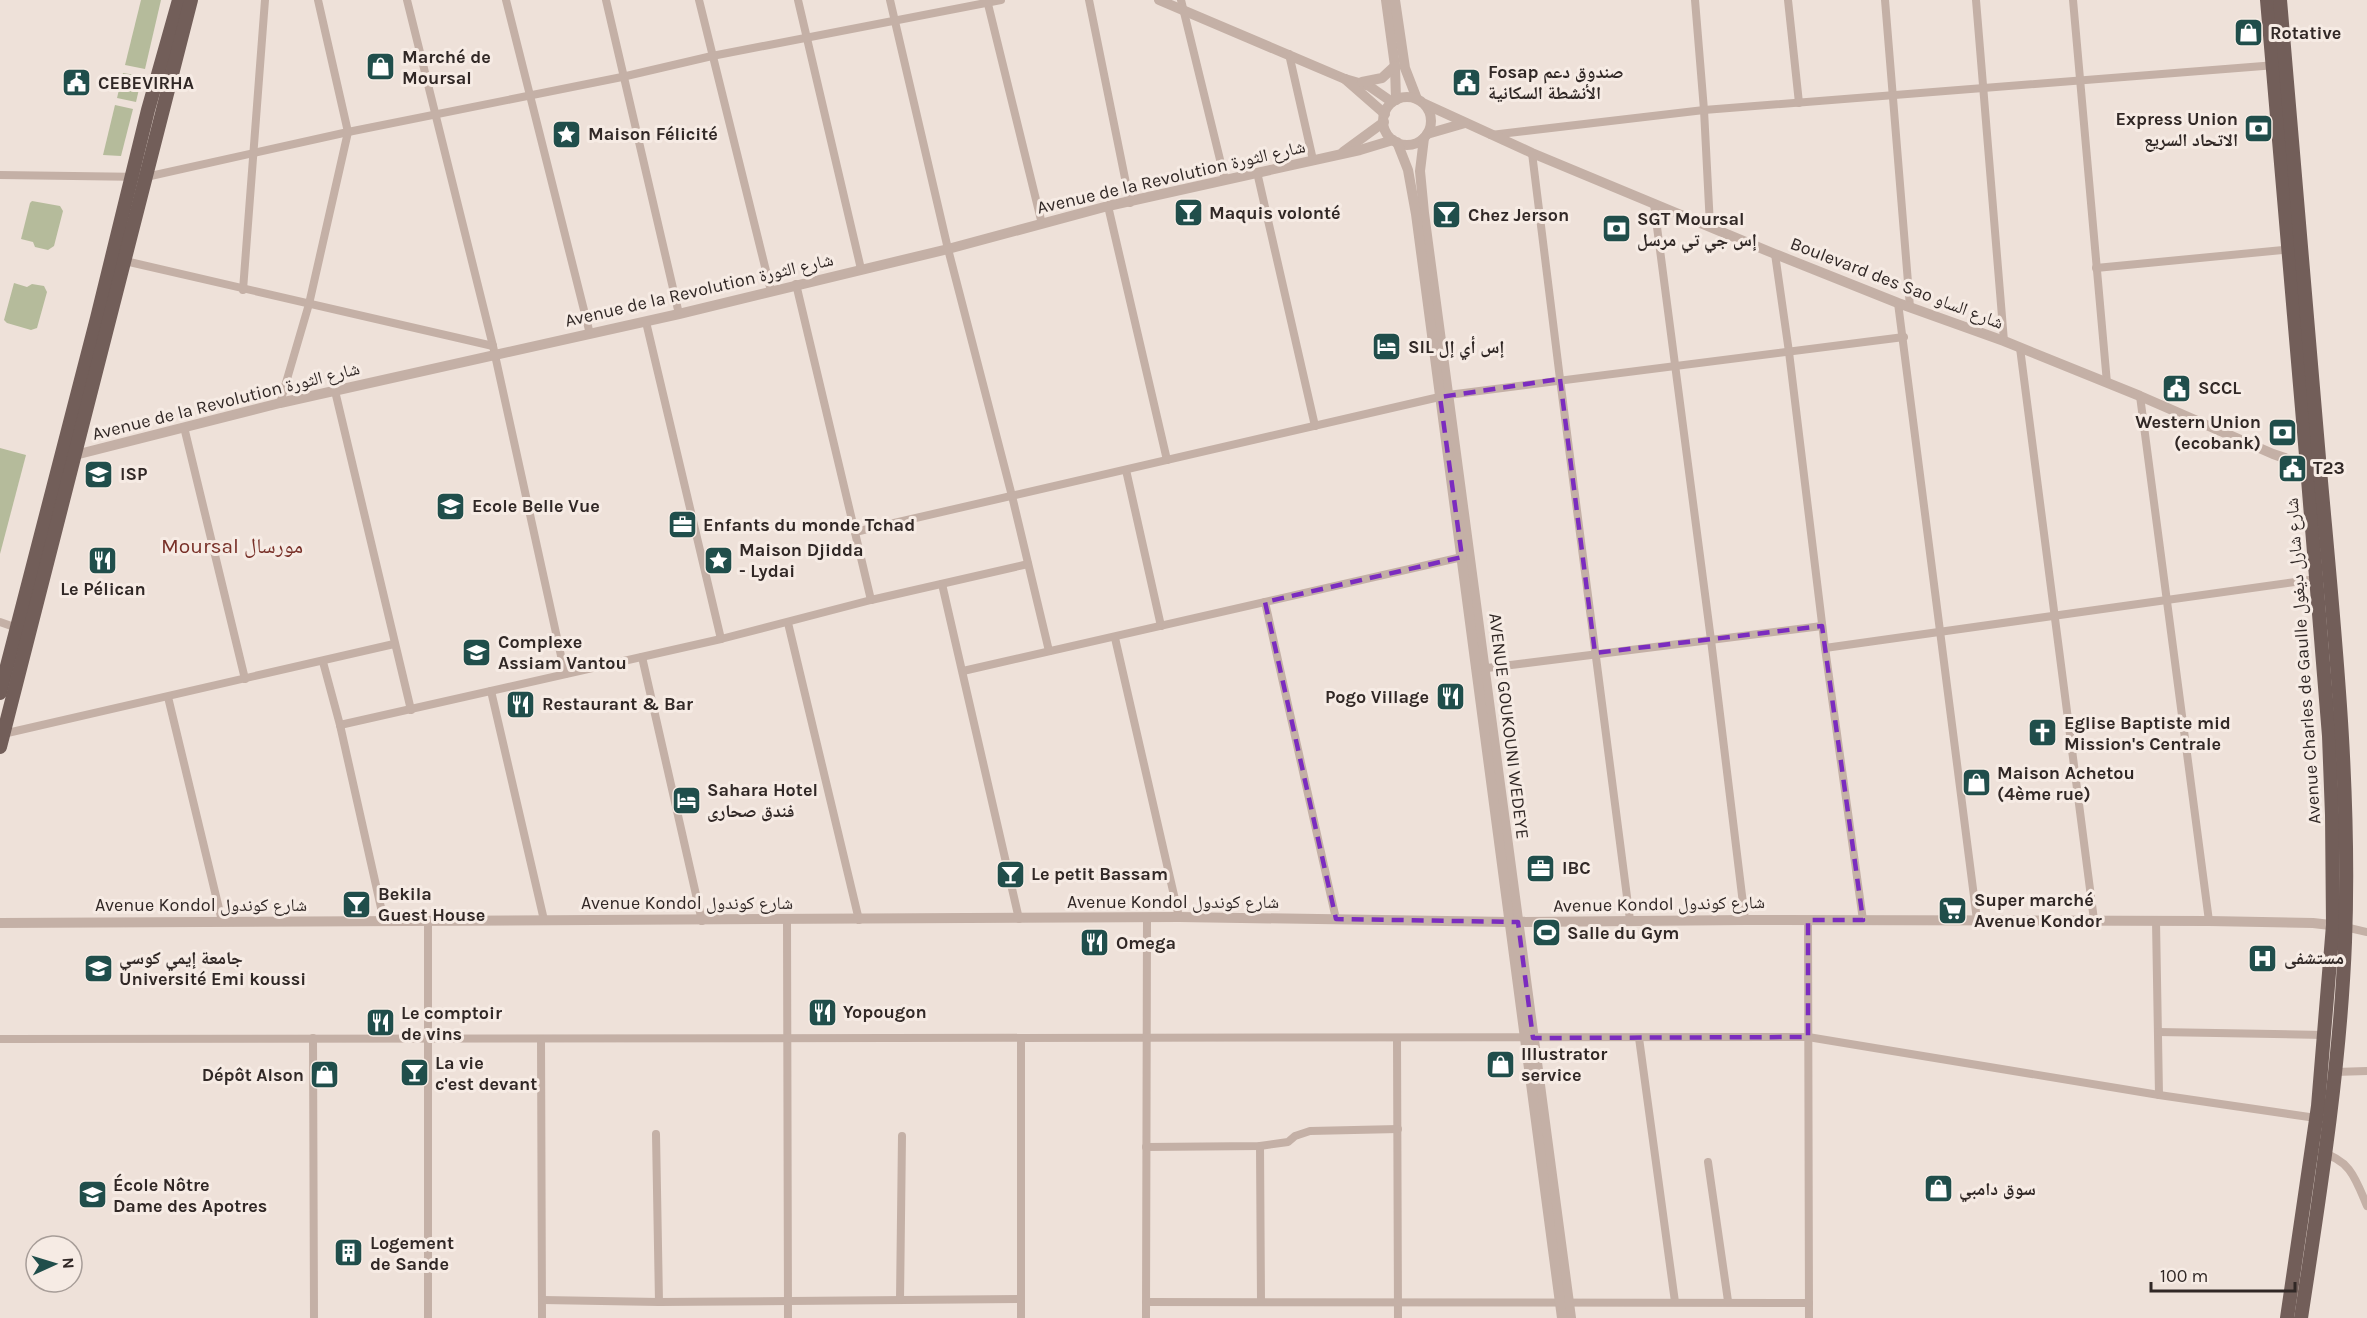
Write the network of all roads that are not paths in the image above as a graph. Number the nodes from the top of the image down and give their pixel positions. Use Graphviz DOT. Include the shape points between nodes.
graph roads {
  1 [pos="179,0"];
  2 [pos="191,0"];
  3 [pos="265,0"];
  4 [pos="318,0"];
  5 [pos="407,0"];
  6 [pos="506,0"];
  7 [pos="606,0"];
  8 [pos="699,0"];
  9 [pos="798,0"];
  10 [pos="890,0"];
  11 [pos="1001,0"];
  12 [pos="1089,0"];
  13 [pos="1159,0"];
  14 [pos="1387,0"];
  15 [pos="1395,0"];
  16 [pos="1695,0"];
  17 [pos="1788,0"];
  18 [pos="1885,0"];
  19 [pos="1976,0"];
  20 [pos="2073,0"];
  21 [pos="2267,0"];
  22 [pos="2280,0"];
  23 [pos="987,1"];
  24 [pos="1183,5"];
  25 [pos="895,21"];
  26 [pos="807,36"];
  27 [pos="1288,54"];
  28 [pos="712,56"];
  29 [pos="2279,65"];
  30 [pos="1395,66"];
  31 [pos="622,77"];
  32 [pos="1345,78"];
  33 [pos="2080,80"];
  34 [pos="1361,82"];
  35 [pos="1984,87"];
  36 [pos="1892,95"];
  37 [pos="530,96"];
  38 [pos="1394,101"];
  39 [pos="1421,102"];
  40 [pos="1799,103"];
  41 [pos="1704,110"];
  42 [pos="437,116"];
  43 [pos="1384,118"];
  44 [pos="1465,123"];
  45 [pos="348,132"];
  46 [pos="1491,135"];
  47 [pos="1425,136"];
  48 [pos="1395,141"];
  49 [pos="254,153"];
  50 [pos="1342,153"];
  51 [pos="1532,153"];
  52 [pos="1313,160"];
  53 [pos="1257,172"];
  54 [pos="0,175"];
  55 [pos="131,177"];
  56 [pos="146,177"];
  57 [pos="1225,180"];
  58 [pos="1130,203"];
  59 [pos="1654,204"];
  60 [pos="1108,206"];
  61 [pos="1042,224"];
  62 [pos="1710,226"];
  63 [pos="2295,248"];
  64 [pos="948,249"];
  65 [pos="1775,254"];
  66 [pos="125,261"];
  67 [pos="2096,268"];
  68 [pos="861,269"];
  69 [pos="796,284"];
  70 [pos="243,290"];
  71 [pos="771,291"];
  72 [pos="1899,303"];
  73 [pos="309,304"];
  74 [pos="1910,308"];
  75 [pos="679,314"];
  76 [pos="646,322"];
  77 [pos="590,334"];
  78 [pos="1904,337"];
  79 [pos="2004,341"];
  80 [pos="2020,348"];
  81 [pos="494,350"];
  82 [pos="1790,352"];
  83 [pos="1676,365"];
  84 [pos="1560,379"];
  85 [pos="2107,383"];
  86 [pos="335,391"];
  87 [pos="1444,396"];
  88 [pos="2140,396"];
  89 [pos="279,404"];
  90 [pos="1315,426"];
  91 [pos="184,427"];
  92 [pos="69,454"];
  93 [pos="1167,460"];
  94 [pos="2314,468"];
  95 [pos="1126,470"];
  96 [pos="1012,496"];
  97 [pos="855,532"];
  98 [pos="1462,557"];
  99 [pos="1028,564"];
  100 [pos="2316,579"];
  101 [pos="942,584"];
  102 [pos="871,600"];
  103 [pos="2168,600"];
  104 [pos="1265,602"];
  105 [pos="2054,616"];
  106 [pos="0,622"];
  107 [pos="788,623"];
  108 [pos="1161,626"];
  109 [pos="1822,626"];
  110 [pos="22,629"];
  111 [pos="1939,633"];
  112 [pos="1115,638"];
  113 [pos="721,639"];
  114 [pos="1711,640"];
  115 [pos="394,644"];
  116 [pos="1825,648"];
  117 [pos="1048,651"];
  118 [pos="1595,653"];
  119 [pos="642,657"];
  120 [pos="323,662"];
  121 [pos="1480,668"];
  122 [pos="963,671"];
  123 [pos="564,674"];
  124 [pos="245,680"];
  125 [pos="491,691"];
  126 [pos="0,693"];
  127 [pos="168,697"];
  128 [pos="411,710"];
  129 [pos="340,725"];
  130 [pos="2,741"];
  131 [pos="1179,917"];
  132 [pos="1147,918"];
  133 [pos="1019,919"];
  134 [pos="544,920"];
  135 [pos="787,920"];
  136 [pos="858,920"];
  137 [pos="1336,920"];
  138 [pos="1630,920"];
  139 [pos="1745,920"];
  140 [pos="1808,920"];
  141 [pos="1863,920"];
  142 [pos="1977,920"];
  143 [pos="2094,920"];
  144 [pos="222,921"];
  145 [pos="384,921"];
  146 [pos="428,921"];
  147 [pos="702,921"];
  148 [pos="2156,921"];
  149 [pos="2209,921"];
  150 [pos="1514,922"];
  151 [pos="0,923"];
  152 [pos="2339,926"];
  153 [pos="2367,932"];
  154 [pos="2158,1032"];
  155 [pos="2324,1035"];
  156 [pos="1808,1037"];
  157 [pos="313,1038"];
  158 [pos="428,1038"];
  159 [pos="786,1038"];
  160 [pos="1021,1038"];
  161 [pos="1147,1038"];
  162 [pos="1397,1038"];
  163 [pos="1529,1038"];
  164 [pos="1639,1038"];
  165 [pos="0,1039"];
  166 [pos="541,1039"];
  167 [pos="2367,1071"];
  168 [pos="2335,1072"];
  169 [pos="2159,1095"];
  170 [pos="2316,1118"];
  171 [pos="1398,1128"];
  172 [pos="656,1134"];
  173 [pos="902,1136"];
  174 [pos="1260,1146"];
  175 [pos="1146,1147"];
  176 [pos="2318,1153"];
  177 [pos="1708,1162"];
  178 [pos="2363,1189"];
  179 [pos="2367,1206"];
  180 [pos="1020,1299"];
  181 [pos="543,1300"];
  182 [pos="900,1300"];
  183 [pos="788,1301"];
  184 [pos="659,1302"];
  185 [pos="1146,1302"];
  186 [pos="1261,1302"];
  187 [pos="1398,1302"];
  188 [pos="1675,1302"];
  189 [pos="1728,1302"];
  190 [pos="1564,1303"];
  191 [pos="1809,1303"];
  192 [pos="314,1318"];
  193 [pos="429,1318"];
  194 [pos="542,1318"];
  195 [pos="788,1318"];
  196 [pos="1021,1318"];
  197 [pos="1146,1318"];
  198 [pos="1398,1318"];
  199 [pos="1562,1318"];
  200 [pos="1571,1318"];
  201 [pos="1809,1318"];
  202 [pos="2294,1318"];
  1 -- 55 [label="main road"];
  2 -- 56 [label="main road"];
  3 -- 49 [label="street"];
  4 -- 45 [label="street"];
  5 -- 42 [label="street"];
  6 -- 37 [label="street"];
  7 -- 31 [label="street"];
  8 -- 28 [label="street"];
  9 -- 26 [label="street"];
  10 -- 25 [label="street"];
  11 -- 23 [label="street"];
  12 -- 58 [label="street"];
  13 -- 24 [label="street"];
  14 -- 30 [label="street"];
  15 -- 39 [label="street" via="1405,68"];
  16 -- 41 [label="street"];
  17 -- 40 [label="street"];
  18 -- 36 [label="street"];
  19 -- 35 [label="street"];
  20 -- 33 [label="street"];
  21 -- 29 [label="main road, Avenue Charles de Gaulle شارع شارل ديغول"];
  22 -- 29 [label="main road, Avenue Charles de Gaulle شارع شارل ديغول"];
  23 -- 25 [label="street"];
  23 -- 61 [label="street"];
  24 -- 27 [label="street"];
  24 -- 57 [label="street"];
  25 -- 26 [label="street"];
  25 -- 64 [label="street"];
  26 -- 28 [label="street"];
  26 -- 68 [label="street"];
  27 -- 32 [label="street"];
  27 -- 52 [label="street"];
  28 -- 31 [label="street"];
  28 -- 71 [label="street"];
  29 -- 33 [label="street"];
  29 -- 63 [label="main road, Avenue Charles de Gaulle شارع شارل ديغول"];
  30 -- 34 [label="street" via="1382,78"];
  30 -- 38 [label="street"];
  31 -- 37 [label="street"];
  31 -- 75 [label="street"];
  32 -- 34 [label="street"];
  32 -- 43 [label="street"];
  33 -- 35 [label="street"];
  33 -- 67 [label="street"];
  34 -- 38 [label="street"];
  35 -- 36 [label="street"];
  35 -- 79 [label="street"];
  36 -- 40 [label="street"];
  36 -- 74 [label="street"];
  37 -- 42 [label="street"];
  37 -- 77 [label="street"];
  38 -- 39 [label="street" via="1406,97"];
  38 -- 43 [label="street"];
  39 -- 44 [label="street, Boulevard des Sao شارع الساو"];
  39 -- 47 [label="street" via="1431,119"];
  40 -- 41 [label="street"];
  41 -- 46 [label="street"];
  41 -- 62 [label="street"];
  42 -- 45 [label="street"];
  42 -- 81 [label="street"];
  43 -- 48 [label="street" via="1385,129"];
  43 -- 50 [label="street, Avenue de la Revolution شارع الثورة"];
  44 -- 46 [label="street, Boulevard des Sao شارع الساو"];
  44 -- 47 [label="street"];
  45 -- 49 [label="street"];
  45 -- 73 [label="street"];
  46 -- 51 [label="street, Boulevard des Sao شارع الساو"];
  47 -- 48 [label="street" via="1414,143"];
  47 -- 87 [label="street, AVENUE GOUKOUNI WEDEYE" via="1420,171"];
  48 -- 50 [label="street, Avenue de la Revolution شارع الثورة"];
  48 -- 87 [label="street, AVENUE GOUKOUNI WEDEYE" via="1408,170"];
  49 -- 56 [label="street"];
  49 -- 70 [label="street"];
  50 -- 52 [label="street, Avenue de la Revolution شارع الثورة"];
  51 -- 59 [label="street, Boulevard des Sao شارع الساو"];
  51 -- 84 [label="street"];
  52 -- 53 [label="street, Avenue de la Revolution شارع الثورة"];
  53 -- 57 [label="street, Avenue de la Revolution شارع الثورة"];
  53 -- 90 [label="street"];
  54 -- 55 [label="street"];
  55 -- 56 [label="street"];
  55 -- 92 [label="main road"];
  56 -- 66 [label="main road"];
  57 -- 58 [label="street, Avenue de la Revolution شارع الثورة"];
  58 -- 60 [label="street, Avenue de la Revolution شارع الثورة"];
  59 -- 62 [label="street, Boulevard des Sao شارع الساو"];
  59 -- 83 [label="street"];
  60 -- 61 [label="street, Avenue de la Revolution شارع الثورة"];
  60 -- 93 [label="street"];
  61 -- 64 [label="street, Avenue de la Revolution شارع الثورة"];
  62 -- 65 [label="street, Boulevard des Sao شارع الساو"];
  63 -- 67 [label="street"];
  63 -- 94 [label="main road, Avenue Charles de Gaulle شارع شارل ديغول"];
  64 -- 68 [label="street, Avenue de la Revolution شارع الثورة"];
  64 -- 96 [label="street"];
  65 -- 72 [label="street, Boulevard des Sao شارع الساو"];
  65 -- 82 [label="street"];
  66 -- 70 [label="street"];
  66 -- 92 [label="main road"];
  67 -- 85 [label="street"];
  68 -- 69 [label="street, Avenue de la Revolution شارع الثورة"];
  69 -- 71 [label="street, Avenue de la Revolution شارع الثورة"];
  69 -- 97 [label="street"];
  70 -- 73 [label="street"];
  71 -- 75 [label="street, Avenue de la Revolution شارع الثورة"];
  72 -- 74 [label="street, Boulevard des Sao شارع الساو"];
  72 -- 78 [label="street"];
  73 -- 81 [label="street"];
  73 -- 89 [label="street"];
  74 -- 79 [label="street, Boulevard des Sao شارع الساو"];
  75 -- 76 [label="street, Avenue de la Revolution شارع الثورة"];
  76 -- 77 [label="street, Avenue de la Revolution شارع الثورة"];
  76 -- 113 [label="street"];
  77 -- 81 [label="street, Avenue de la Revolution شارع الثورة"];
  78 -- 82 [label="street"];
  78 -- 111 [label="street"];
  79 -- 80 [label="street, Boulevard des Sao شارع الساو"];
  80 -- 85 [label="street, Boulevard des Sao شارع الساو"];
  80 -- 105 [label="street"];
  81 -- 86 [label="street, Avenue de la Revolution شارع الثورة"];
  81 -- 123 [label="street"];
  82 -- 83 [label="street"];
  82 -- 109 [label="street"];
  83 -- 84 [label="street"];
  83 -- 114 [label="street"];
  84 -- 87 [label="street"];
  84 -- 118 [label="street"];
  85 -- 88 [label="street, Boulevard des Sao شارع الساو"];
  86 -- 89 [label="street, Avenue de la Revolution شارع الثورة"];
  86 -- 115 [label="street"];
  87 -- 90 [label="street"];
  87 -- 98 [label="street, AVENUE GOUKOUNI WEDEYE"];
  87 -- 121 [label="street, AVENUE GOUKOUNI WEDEYE"];
  88 -- 94 [label="street, Boulevard des Sao شارع الساو"];
  88 -- 103 [label="street"];
  89 -- 91 [label="street, Avenue de la Revolution شارع الثورة"];
  90 -- 93 [label="street"];
  91 -- 92 [label="street, Avenue de la Revolution شارع الثورة"];
  91 -- 124 [label="street"];
  92 -- 110 [label="main road"];
  93 -- 95 [label="street"];
  94 -- 100 [label="main road, Avenue Charles de Gaulle شارع شارل ديغول"];
  94 -- 152 [label="main road, Avenue Charles de Gaulle شارع شارل ديغول" via="2336,634 2343,756"];
  95 -- 96 [label="street"];
  95 -- 108 [label="street"];
  96 -- 97 [label="street"];
  96 -- 99 [label="street"];
  97 -- 102 [label="street"];
  98 -- 104 [label="street"];
  98 -- 121 [label="street, AVENUE GOUKOUNI WEDEYE"];
  99 -- 101 [label="street"];
  99 -- 117 [label="street"];
  100 -- 103 [label="street"];
  100 -- 152 [label="main road, Avenue Charles de Gaulle شارع شارل ديغول"];
  101 -- 102 [label="street"];
  101 -- 122 [label="street"];
  102 -- 107 [label="street"];
  103 -- 105 [label="street"];
  103 -- 149 [label="street"];
  104 -- 108 [label="street"];
  104 -- 137 [label="street"];
  105 -- 111 [label="street"];
  105 -- 143 [label="street"];
  106 -- 110 [label="street"];
  107 -- 113 [label="street"];
  107 -- 136 [label="street"];
  108 -- 112 [label="street"];
  109 -- 114 [label="street"];
  109 -- 116 [label="street"];
  110 -- 126 [label="main road"];
  110 -- 130 [label="main road"];
  111 -- 116 [label="street"];
  111 -- 142 [label="street"];
  112 -- 117 [label="street"];
  112 -- 131 [label="street"];
  113 -- 119 [label="street"];
  114 -- 118 [label="street"];
  114 -- 139 [label="street"];
  115 -- 120 [label="street"];
  115 -- 128 [label="street"];
  116 -- 141 [label="street"];
  117 -- 122 [label="street"];
  118 -- 121 [label="street"];
  118 -- 138 [label="street"];
  119 -- 123 [label="street"];
  119 -- 147 [label="street"];
  120 -- 124 [label="street"];
  120 -- 129 [label="street"];
  121 -- 150 [label="street, AVENUE GOUKOUNI WEDEYE"];
  122 -- 133 [label="street"];
  123 -- 125 [label="street"];
  124 -- 127 [label="street"];
  125 -- 128 [label="street"];
  125 -- 134 [label="street"];
  127 -- 130 [label="street"];
  127 -- 144 [label="street"];
  128 -- 129 [label="street"];
  129 -- 145 [label="street"];
  131 -- 132 [label="street, Avenue Kondol شارع كوندول"];
  131 -- 137 [label="street, Avenue Kondol شارع كوندول"];
  132 -- 133 [label="street, Avenue Kondol شارع كوندول"];
  132 -- 161 [label="street"];
  133 -- 136 [label="street, Avenue Kondol شارع كوندول"];
  134 -- 146 [label="street, Avenue Kondol شارع كوندول"];
  134 -- 147 [label="street, Avenue Kondol شارع كوندول"];
  135 -- 136 [label="street, Avenue Kondol شارع كوندول"];
  135 -- 147 [label="street, Avenue Kondol شارع كوندول"];
  135 -- 159 [label="street"];
  137 -- 150 [label="street, Avenue Kondol شارع كوندول"];
  138 -- 139 [label="street, Avenue Kondol شارع كوندول"];
  138 -- 150 [label="street, Avenue Kondol شارع كوندول"];
  139 -- 140 [label="street, Avenue Kondol شارع كوندول"];
  140 -- 141 [label="street, Avenue Kondol شارع كوندول"];
  140 -- 156 [label="street"];
  141 -- 142 [label="street, Avenue Kondol شارع كوندول"];
  142 -- 143 [label="street, Avenue Kondol شارع كوندول"];
  143 -- 148 [label="street, Avenue Kondol شارع كوندول"];
  144 -- 145 [label="street, Avenue Kondol شارع كوندول"];
  144 -- 151 [label="street, Avenue Kondol شارع كوندول"];
  145 -- 146 [label="street, Avenue Kondol شارع كوندول"];
  146 -- 158 [label="street"];
  148 -- 149 [label="street, Avenue Kondol شارع كوندول"];
  148 -- 154 [label="street"];
  149 -- 152 [label="street, Avenue Kondol شارع كوندول"];
  150 -- 163 [label="street, AVENUE GOUKOUNI WEDEYE"];
  152 -- 153 [label="street"];
  152 -- 155 [label="main road, Avenue Charles de Gaulle شارع شارل ديغول"];
  152 -- 168 [label="main road, Avenue Charles de Gaulle شارع شارل ديغول"];
  154 -- 155 [label="street"];
  154 -- 169 [label="street"];
  155 -- 170 [label="main road, Avenue Charles de Gaulle شارع شارل ديغول"];
  156 -- 164 [label="street"];
  156 -- 169 [label="street"];
  156 -- 191 [label="street"];
  157 -- 158 [label="street"];
  157 -- 165 [label="street"];
  157 -- 192 [label="street"];
  158 -- 166 [label="street"];
  158 -- 193 [label="street"];
  159 -- 160 [label="street"];
  159 -- 166 [label="street"];
  159 -- 183 [label="street"];
  160 -- 161 [label="street"];
  160 -- 180 [label="street"];
  161 -- 162 [label="street"];
  161 -- 175 [label="street"];
  162 -- 163 [label="street"];
  162 -- 171 [label="street"];
  163 -- 164 [label="street"];
  163 -- 190 [label="street, AVENUE GOUKOUNI WEDEYE"];
  164 -- 188 [label="street"];
  166 -- 181 [label="street"];
  167 -- 168 [label="street"];
  168 -- 176 [label="main road, Avenue Charles de Gaulle شارع شارل ديغول"];
  169 -- 170 [label="street"];
  170 -- 176 [label="main road, Avenue Charles de Gaulle شارع شارل ديغول"];
  171 -- 174 [label="street" via="1310,1131 1288,1142"];
  171 -- 187 [label="street"];
  172 -- 184 [label="street"];
  173 -- 182 [label="street"];
  174 -- 175 [label="street"];
  174 -- 186 [label="street"];
  175 -- 185 [label="street"];
  176 -- 178 [label="street" via="2337,1157"];
  176 -- 202 [label="main road, Avenue Charles de Gaulle شارع شارل ديغول"];
  177 -- 189 [label="street"];
  178 -- 179 [label="street"];
  180 -- 182 [label="street"];
  180 -- 196 [label="street"];
  181 -- 184 [label="street"];
  181 -- 194 [label="street"];
  182 -- 183 [label="street"];
  183 -- 184 [label="street"];
  183 -- 195 [label="street"];
  185 -- 186 [label="street"];
  185 -- 197 [label="street"];
  186 -- 187 [label="street"];
  187 -- 190 [label="street"];
  187 -- 198 [label="street"];
  188 -- 189 [label="street"];
  188 -- 190 [label="street"];
  189 -- 191 [label="street"];
  190 -- 199 [label="street, AVENUE GOUKOUNI WEDEYE"];
  190 -- 200 [label="street, AVENUE GOUKOUNI WEDEYE"];
  191 -- 201 [label="street"];
}
